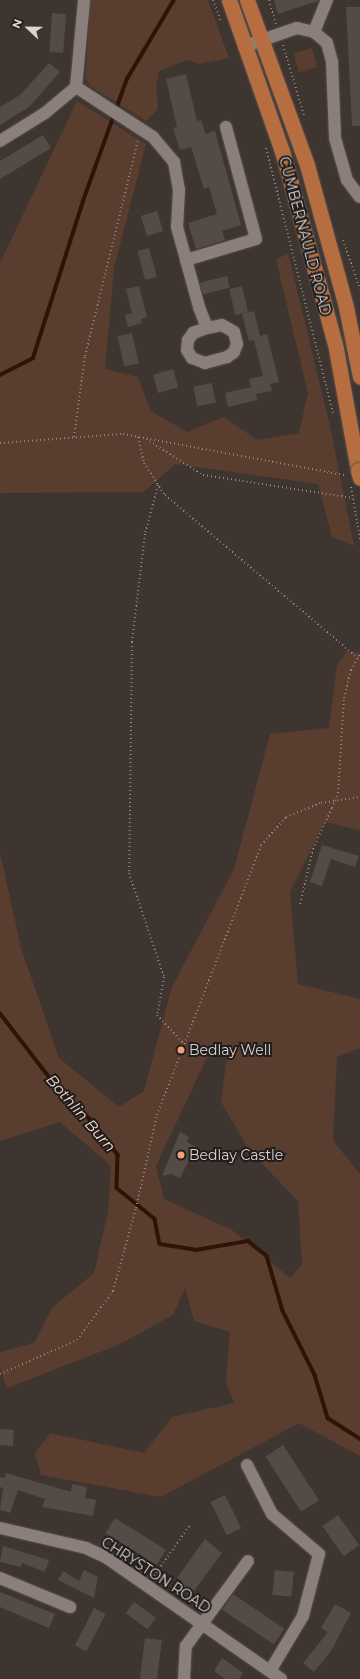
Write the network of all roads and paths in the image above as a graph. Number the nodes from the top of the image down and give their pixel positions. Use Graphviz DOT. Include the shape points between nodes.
graph roads {
  1 [pos="84,0"];
  2 [pos="213,0"];
  3 [pos="229,0"];
  4 [pos="247,0"];
  5 [pos="268,0"];
  6 [pos="327,0"];
  7 [pos="222,23"];
  8 [pos="314,32"];
  9 [pos="279,33"];
  10 [pos="262,40"];
  11 [pos="245,46"];
  12 [pos="76,87"];
  13 [pos="226,127"];
  14 [pos="142,129"];
  15 [pos="0,141"];
  16 [pos="265,146"];
  17 [pos="360,197"];
  18 [pos="186,260"];
  19 [pos="206,328"];
  20 [pos="357,346"];
  21 [pos="360,377"];
  22 [pos="333,414"];
  23 [pos="138,437"];
  24 [pos="74,438"];
  25 [pos="143,438"];
  26 [pos="0,443"];
  27 [pos="356,476"];
  28 [pos="158,485"];
  29 [pos="353,498"];
  30 [pos="360,539"];
  31 [pos="360,654"];
  32 [pos="358,658"];
  33 [pos="360,797"];
  34 [pos="300,904"];
  35 [pos="184,1044"];
  36 [pos="0,1374"];
  37 [pos="247,1465"];
  38 [pos="190,1525"];
  39 [pos="0,1528"];
  40 [pos="248,1561"];
  41 [pos="0,1578"];
  42 [pos="148,1586"];
  43 [pos="70,1606"];
  44 [pos="201,1622"];
  45 [pos="270,1671"];
  46 [pos="184,1679"];
  47 [pos="281,1679"];
  1 -- 12 [label="street"];
  2 -- 7 [label="path"];
  3 -- 11 [label="main road, CUMBERNAULD ROAD"];
  4 -- 10 [label="main road, CUMBERNAULD ROAD"];
  5 -- 9 [label="path"];
  6 -- 8 [label="street"];
  8 -- 9 [label="street" via="297,28"];
  8 -- 17 [label="street" via="327,43 331,53 335,138 347,180"];
  9 -- 10 [label="street"];
  10 -- 11 [label="street"];
  10 -- 20 [label="main road, CUMBERNAULD ROAD" via="307,166"];
  11 -- 27 [label="main road, CUMBERNAULD ROAD" via="282,151 336,349"];
  12 -- 14 [label="street"];
  12 -- 15 [label="street" via="44,113"];
  13 -- 18 [label="street" via="256,239"];
  14 -- 18 [label="street" via="166,149 174,162 179,190 177,227"];
  14 -- 24 [label="path" via="85,356"];
  16 -- 22 [label="path"];
  18 -- 19 [label="street"];
  20 -- 21 [label="main road, CUMBERNAULD ROAD"];
  23 -- 24 [label="path" via="122,434"];
  23 -- 25 [label="path"];
  23 -- 28 [label="path" via="144,463"];
  24 -- 26 [label="path"];
  25 -- 27 [label="path"];
  25 -- 29 [label="path" via="203,475"];
  27 -- 29 [label="path"];
  28 -- 32 [label="path" via="165,495"];
  28 -- 35 [label="path" via="145,534 132,642 129,873 164,977 157,1015"];
  29 -- 30 [label="path"];
  31 -- 32 [label="path"];
  32 -- 34 [label="path, bridge" via="344,698 338,793 313,849"];
  33 -- 35 [label="path" via="321,803 286,817 261,845"];
  35 -- 36 [label="path" via="156,1115 136,1208 113,1291 91,1325 77,1340"];
  37 -- 45 [label="street" via="272,1514 319,1554 304,1616"];
  38 -- 42 [label="path"];
  39 -- 42 [label="street, CHRYSTON ROAD" via="86,1548"];
  40 -- 44 [label="street"];
  41 -- 43 [label="street"];
  42 -- 44 [label="street, CHRYSTON ROAD"];
  44 -- 45 [label="street, CHRYSTON ROAD"];
  44 -- 46 [label="street" via="186,1646"];
  45 -- 47 [label="street, CHRYSTON ROAD"];
}
